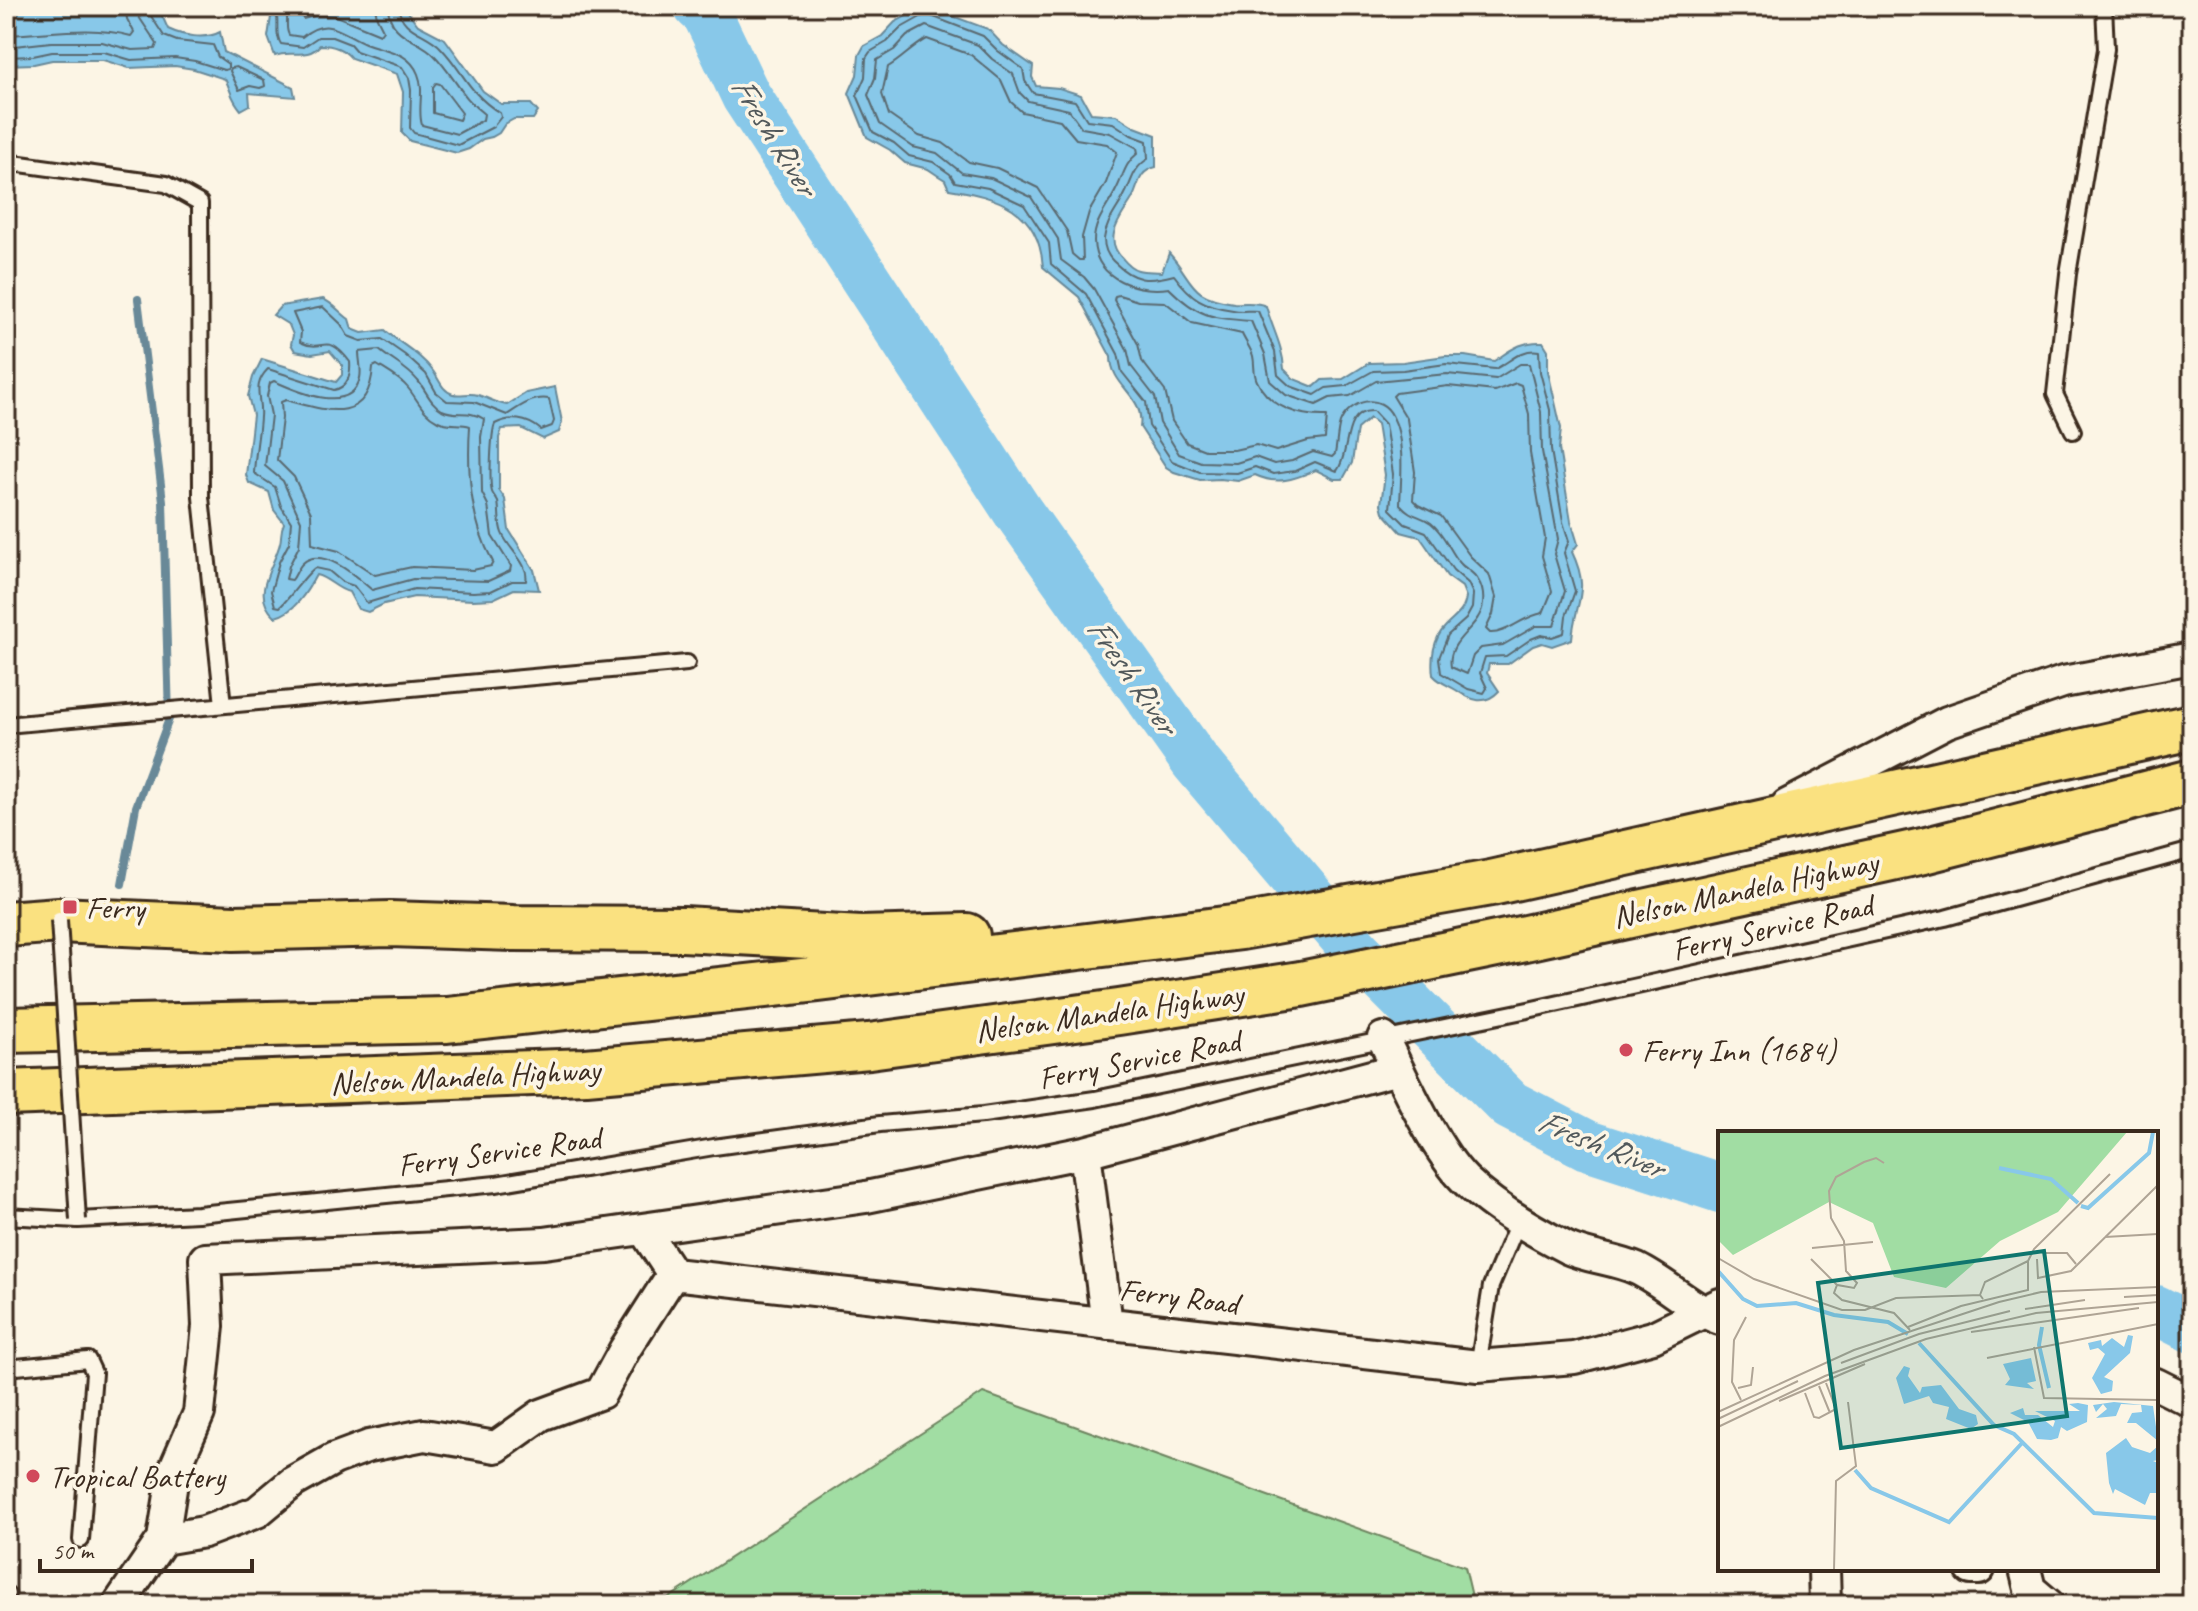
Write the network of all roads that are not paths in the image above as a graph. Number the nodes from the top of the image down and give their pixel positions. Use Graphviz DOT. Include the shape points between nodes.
graph roads {
  1 [pos="2104,6"];
  2 [pos="6,162"];
  3 [pos="2073,431"];
  4 [pos="2192,658"];
  5 [pos="687,663"];
  6 [pos="223,705"];
  7 [pos="6,725"];
  8 [pos="2192,727"];
  9 [pos="2192,782"];
  10 [pos="1746,826"];
  11 [pos="2192,850"];
  12 [pos="59,920"];
  13 [pos="6,924"];
  14 [pos="1165,938"];
  15 [pos="6,1030"];
  16 [pos="1383,1038"];
  17 [pos="1398,1069"];
  18 [pos="6,1093"];
  19 [pos="1085,1152"];
  20 [pos="6,1216"];
  21 [pos="78,1220"];
  22 [pos="1519,1220"];
  23 [pos="644,1230"];
  24 [pos="673,1274"];
  25 [pos="1715,1312"];
  26 [pos="1107,1324"];
  27 [pos="1478,1366"];
  28 [pos="6,1368"];
  29 [pos="2158,1385"];
  30 [pos="2192,1402"];
  31 [pos="163,1539"];
  32 [pos="81,1540"];
  33 [pos="1824,1571"];
  34 [pos="2026,1571"];
  35 [pos="118,1605"];
  36 [pos="1825,1605"];
  37 [pos="2049,1605"];
  1 -- 3 [label="lane" via="2106,49 2068,274 2055,394"];
  2 -- 6 [label="lane" via="166,184 200,203 201,497"];
  4 -- 10 [label="street" via="2063,682 1947,722"];
  5 -- 6 [label="lane"];
  6 -- 7 [label="lane"];
  8 -- 10 [label="highway, Nelson Mandela Highway"];
  9 -- 18 [label="highway, Nelson Mandela Highway" via="1923,851 1301,984 869,1046 617,1068"];
  10 -- 14 [label="highway, Nelson Mandela Highway" via="1491,883"];
  11 -- 16 [label="lane, Ferry Service Road" via="1945,918"];
  12 -- 13 [label="highway"];
  12 -- 14 [label="highway" via="233,928 390,924 683,929 861,939 1013,934"];
  12 -- 21 [label="lane, bridge"];
  14 -- 15 [label="highway, Nelson Mandela Highway" via="447,1020"];
  16 -- 17 [label="street"];
  16 -- 21 [label="lane, Ferry Service Road" via="1095,1099 714,1147 496,1184 198,1214"];
  17 -- 19 [label="street"];
  17 -- 22 [label="street" via="1433,1136 1465,1180"];
  19 -- 23 [label="street" via="866,1197"];
  19 -- 26 [label="street"];
  20 -- 21 [label="lane, Ferry Service Road"];
  22 -- 25 [label="street" via="1570,1249 1634,1268"];
  22 -- 27 [label="lane" via="1491,1286"];
  23 -- 24 [label="street"];
  23 -- 31 [label="street" via="544,1243 205,1259 208,1326 199,1413 174,1470"];
  24 -- 26 [label="street, Ferry Road"];
  24 -- 31 [label="street" via="601,1393 541,1415 496,1447 424,1435 369,1446 293,1482 257,1512 204,1532"];
  25 -- 27 [label="street, Ferry Road" via="1653,1337 1574,1358"];
  26 -- 27 [label="street, Ferry Road"];
  28 -- 32 [label="lane" via="88,1360 94,1373"];
  29 -- 30 [label="street"];
  31 -- 35 [label="street"];
  33 -- 36 [label="street"];
  34 -- 37 [label="street" via="2030,1589"];
}
